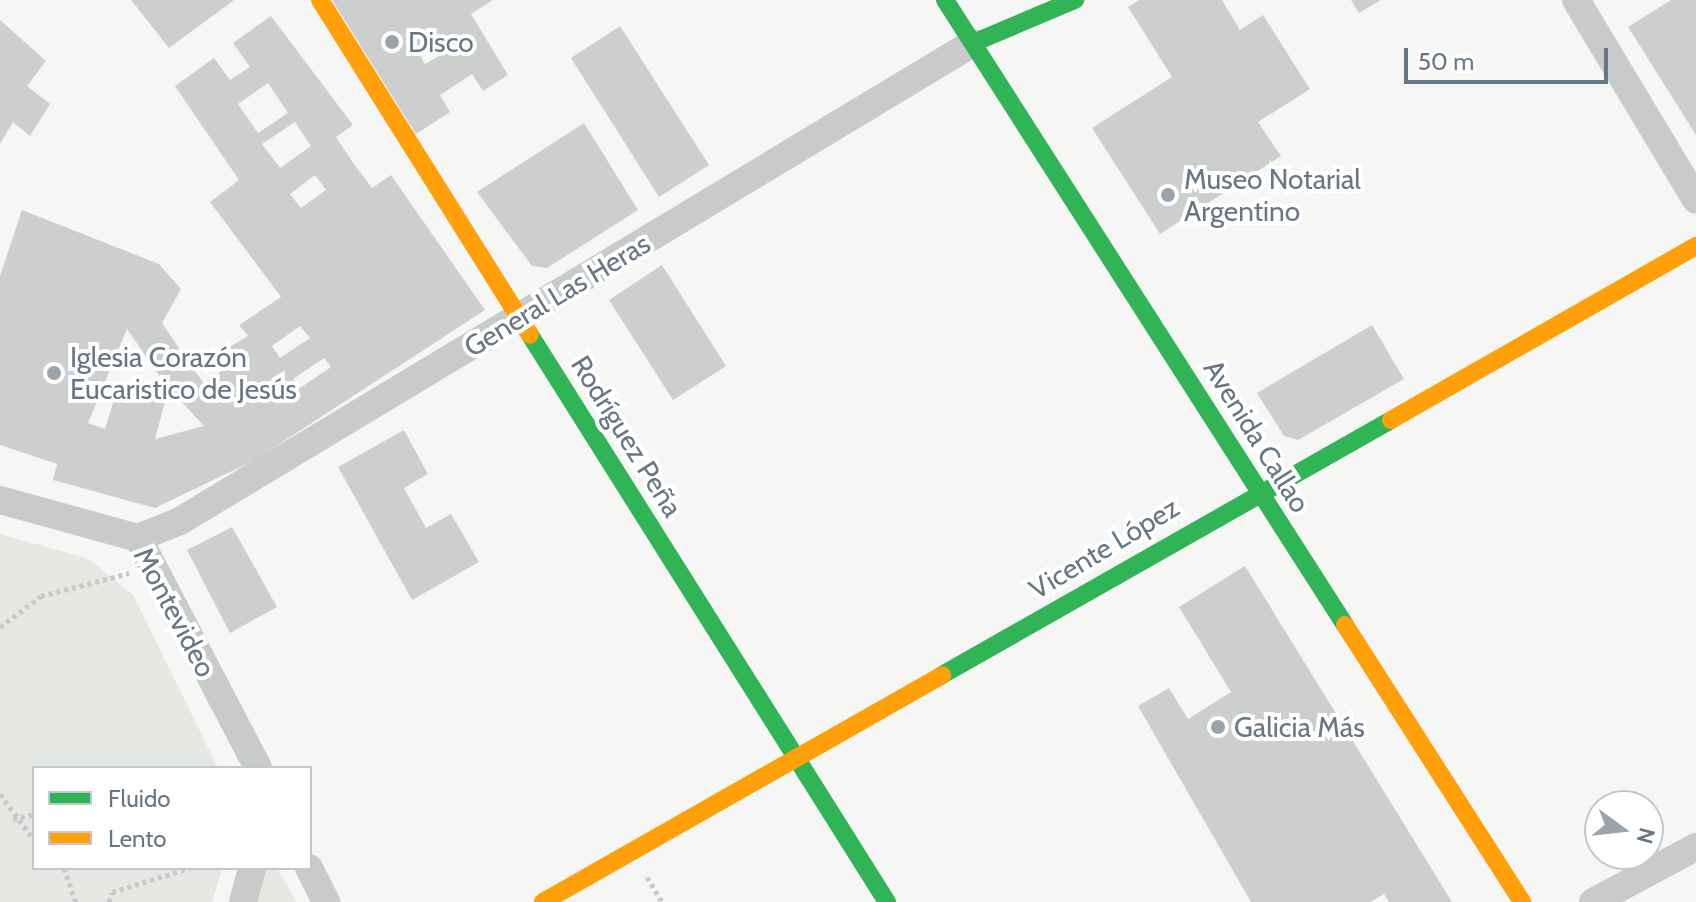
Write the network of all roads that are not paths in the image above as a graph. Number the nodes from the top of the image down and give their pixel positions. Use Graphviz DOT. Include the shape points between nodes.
graph roads {
  1 [pos="320,0"];
  2 [pos="945,0"];
  3 [pos="1011,0"];
  4 [pos="1075,0"];
  5 [pos="1576,0"];
  6 [pos="973,43"];
  7 [pos="1696,200"];
  8 [pos="1696,246"];
  9 [pos="520,317"];
  10 [pos="1259,491"];
  11 [pos="0,500"];
  12 [pos="138,538"];
  13 [pos="795,761"];
  14 [pos="257,766"];
  15 [pos="1696,847"];
  16 [pos="251,870"];
  17 [pos="310,870"];
  18 [pos="243,902"];
  19 [pos="326,902"];
  20 [pos="543,902"];
  21 [pos="887,902"];
  22 [pos="1522,902"];
  23 [pos="1593,902"];
  1 -- 9 [label="street, Rodríguez Peña"];
  2 -- 6 [label="street, Avenida Callao"];
  3 -- 6 [label="street"];
  4 -- 6 [label="street"];
  5 -- 7 [label="street"];
  6 -- 9 [label="street, General Las Heras"];
  6 -- 10 [label="street, Avenida Callao"];
  8 -- 10 [label="street, Vicente López"];
  9 -- 12 [label="street, General Las Heras" via="180,521"];
  9 -- 13 [label="street, Rodríguez Peña"];
  10 -- 13 [label="street, Vicente López"];
  10 -- 22 [label="street, Avenida Callao"];
  11 -- 12 [label="street, Montevideo"];
  12 -- 14 [label="street, Montevideo"];
  13 -- 20 [label="street, Vicente López"];
  13 -- 21 [label="street, Rodríguez Peña"];
  15 -- 23 [label="street"];
  16 -- 18 [label="street"];
  17 -- 19 [label="street"];
}
